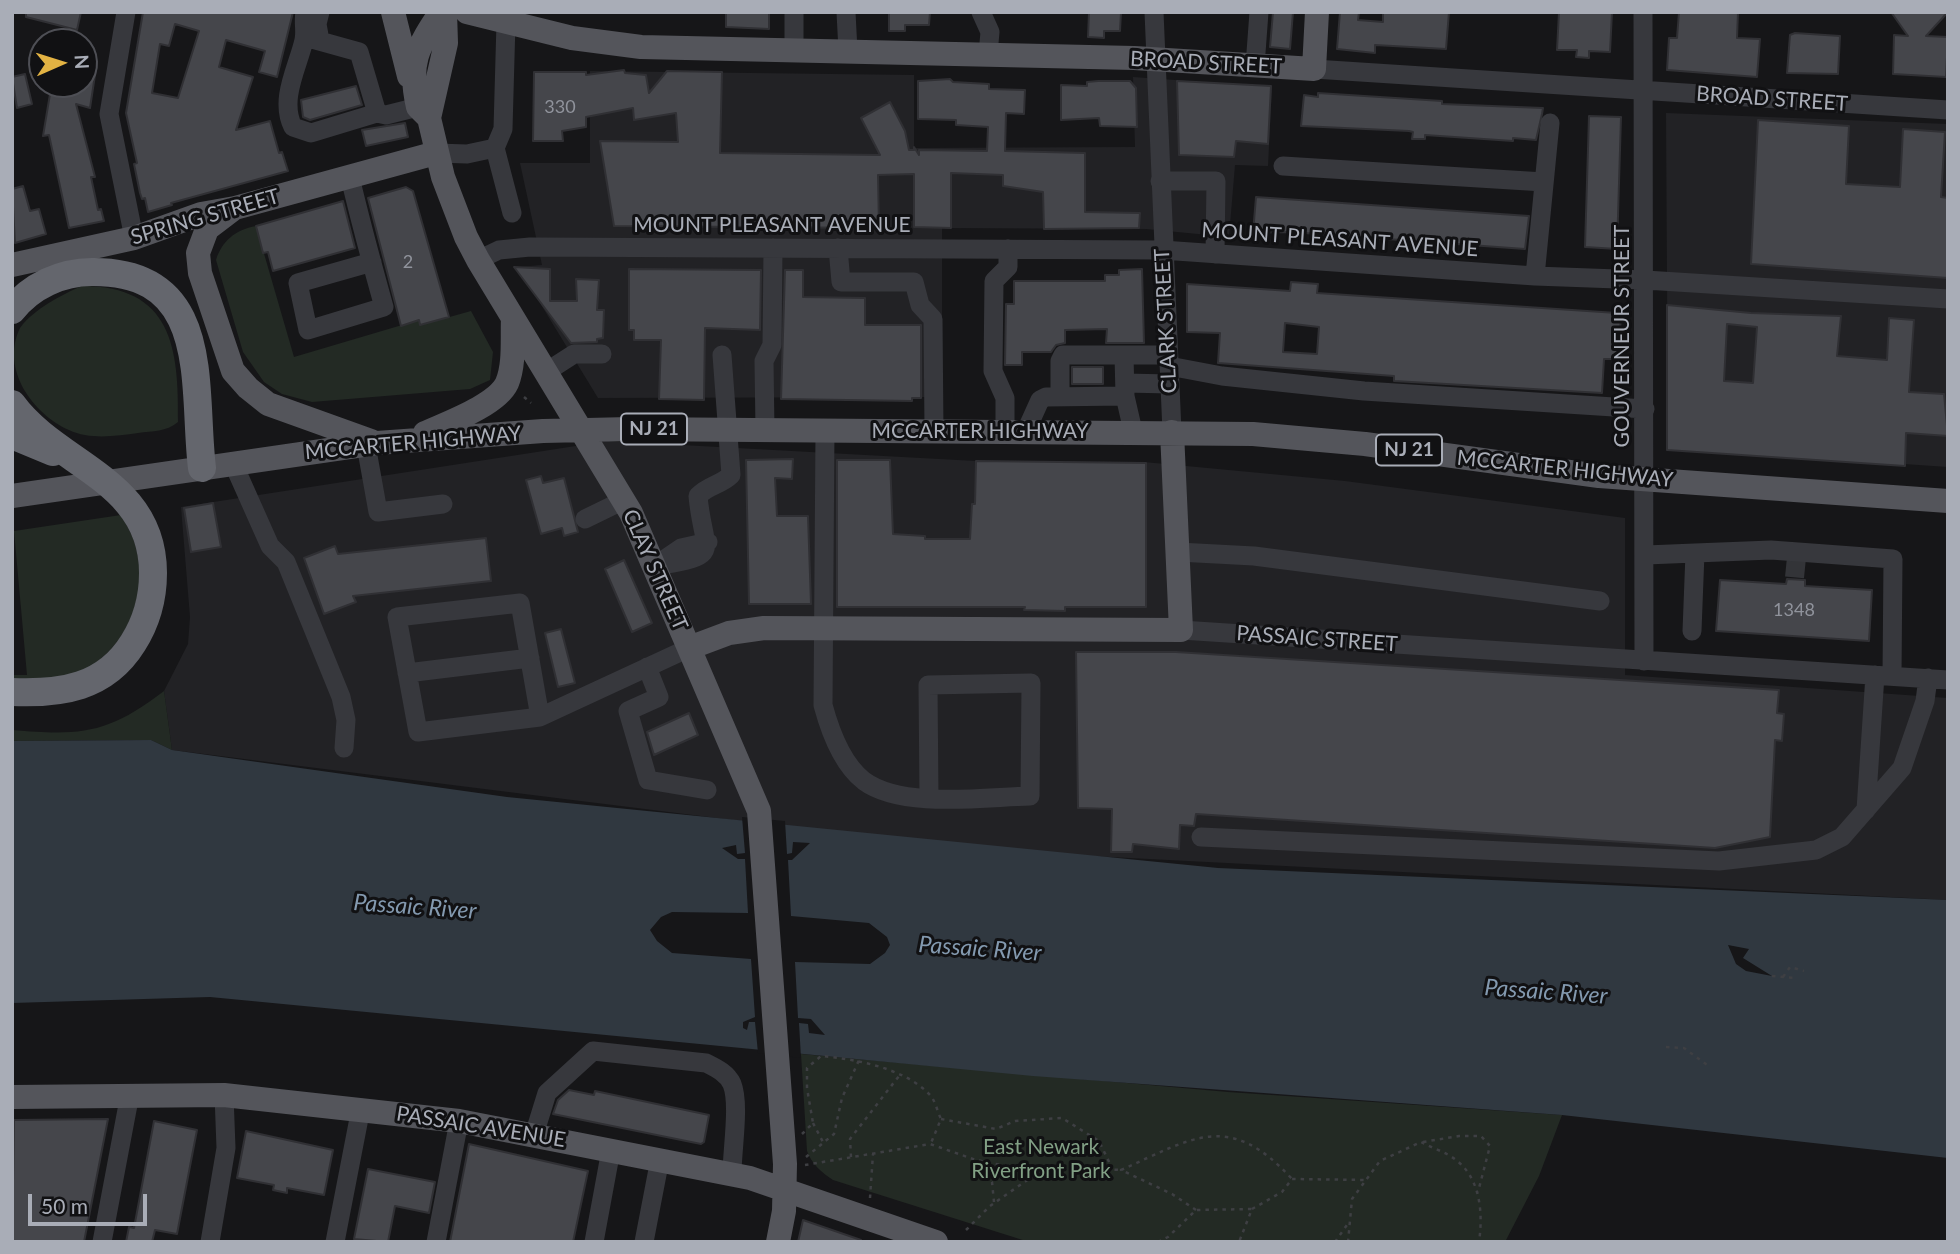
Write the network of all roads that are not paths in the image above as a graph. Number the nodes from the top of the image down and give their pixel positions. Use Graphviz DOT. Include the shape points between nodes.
graph roads {
  1 [pos="126,12"];
  2 [pos="305,12"];
  3 [pos="320,12"];
  4 [pos="393,12"];
  5 [pos="443,12"];
  6 [pos="467,12"];
  7 [pos="545,12"];
  8 [pos="794,12"];
  9 [pos="846,12"];
  10 [pos="981,12"];
  11 [pos="1154,12"];
  12 [pos="1259,12"];
  13 [pos="1317,12"];
  14 [pos="1643,12"];
  15 [pos="506,22"];
  16 [pos="572,38"];
  17 [pos="312,39"];
  18 [pos="794,51"];
  19 [pos="848,51"];
  20 [pos="988,54"];
  21 [pos="1156,59"];
  22 [pos="1255,66"];
  23 [pos="1314,69"];
  24 [pos="1644,91"];
  25 [pos="420,107"];
  26 [pos="376,108"];
  27 [pos="1948,110"];
  28 [pos="1550,123"];
  29 [pos="495,148"];
  30 [pos="436,153"];
  31 [pos="1283,166"];
  32 [pos="350,177"];
  33 [pos="1160,181"];
  34 [pos="1544,182"];
  35 [pos="236,208"];
  36 [pos="512,214"];
  37 [pos="134,238"];
  38 [pos="774,248"];
  39 [pos="838,248"];
  40 [pos="915,248"];
  41 [pos="1008,249"];
  42 [pos="1162,250"];
  43 [pos="1215,254"];
  44 [pos="478,260"];
  45 [pos="372,262"];
  46 [pos="12,265"];
  47 [pos="1535,276"];
  48 [pos="1645,280"];
  49 [pos="914,282"];
  50 [pos="1948,299"];
  51 [pos="15,306"];
  52 [pos="513,317"];
  53 [pos="602,354"];
  54 [pos="722,355"];
  55 [pos="1124,355"];
  56 [pos="1169,368"];
  57 [pos="546,372"];
  58 [pos="1125,390"];
  59 [pos="1060,397"];
  60 [pos="12,404"];
  61 [pos="1645,409"];
  62 [pos="581,429"];
  63 [pos="727,429"];
  64 [pos="765,430"];
  65 [pos="825,430"];
  66 [pos="934,430"];
  67 [pos="1016,431"];
  68 [pos="1133,431"];
  69 [pos="1172,432"];
  70 [pos="12,435"];
  71 [pos="412,440"];
  72 [pos="372,444"];
  73 [pos="79,461"];
  74 [pos="233,463"];
  75 [pos="202,468"];
  76 [pos="1645,480"];
  77 [pos="108,482"];
  78 [pos="12,496"];
  79 [pos="624,500"];
  80 [pos="1948,501"];
  81 [pos="443,504"];
  82 [pos="585,519"];
  83 [pos="1771,550"];
  84 [pos="1178,552"];
  85 [pos="1695,552"];
  86 [pos="1824,553"];
  87 [pos="1646,555"];
  88 [pos="655,566"];
  89 [pos="1786,567"];
  90 [pos="1806,569"];
  91 [pos="1600,601"];
  92 [pos="824,628"];
  93 [pos="1181,630"];
  94 [pos="1692,631"];
  95 [pos="689,648"];
  96 [pos="530,658"];
  97 [pos="1644,661"];
  98 [pos="647,667"];
  99 [pos="407,673"];
  100 [pos="1884,676"];
  101 [pos="1928,678"];
  102 [pos="1948,680"];
  103 [pos="12,692"];
  104 [pos="540,718"];
  105 [pos="344,748"];
  106 [pos="707,790"];
  107 [pos="929,798"];
  108 [pos="1866,810"];
  109 [pos="1201,837"];
  110 [pos="130,1094"];
  111 [pos="224,1095"];
  112 [pos="12,1097"];
  113 [pos="361,1108"];
  114 [pos="459,1121"];
  115 [pos="534,1135"];
  116 [pos="611,1150"];
  117 [pos="660,1159"];
  118 [pos="732,1174"];
  119 [pos="783,1189"];
  120 [pos="102,1242"];
  121 [pos="210,1242"];
  122 [pos="335,1242"];
  123 [pos="436,1242"];
  124 [pos="594,1242"];
  125 [pos="644,1242"];
  126 [pos="778,1242"];
  127 [pos="936,1242"];
  1 -- 37 [label="street" via="109,114"];
  2 -- 17 [label="street"];
  3 -- 17 [label="street"];
  4 -- 25 [label="main road"];
  5 -- 25 [label="main road, CLAY STREET" via="416,51"];
  6 -- 15 [label="main road, BROAD STREET"];
  7 -- 16 [label="main road"];
  8 -- 18 [label="street"];
  9 -- 19 [label="street"];
  10 -- 20 [label="street" via="990,32"];
  11 -- 21 [label="street, CLARK STREET"];
  12 -- 22 [label="street"];
  13 -- 23 [label="main road"];
  14 -- 24 [label="street, GOUVERNEUR STREET"];
  15 -- 16 [label="main road, BROAD STREET"];
  15 -- 29 [label="street" via="503,129"];
  16 -- 18 [label="main road, BROAD STREET" via="652,47"];
  17 -- 26 [label="street" via="359,52"];
  17 -- 26 [label="street" via="288,93 293,127 311,132"];
  18 -- 19 [label="main road, BROAD STREET"];
  19 -- 20 [label="main road, BROAD STREET"];
  20 -- 21 [label="main road, BROAD STREET"];
  21 -- 22 [label="main road, BROAD STREET"];
  21 -- 33 [label="street, CLARK STREET"];
  22 -- 23 [label="main road, BROAD STREET"];
  23 -- 24 [label="street, BROAD STREET"];
  24 -- 27 [label="street, BROAD STREET"];
  24 -- 48 [label="street, GOUVERNEUR STREET"];
  25 -- 26 [label="street"];
  25 -- 30 [label="main road, CLAY STREET"];
  28 -- 34 [label="street"];
  29 -- 30 [label="street" via="467,154"];
  29 -- 36 [label="street"];
  30 -- 32 [label="main road, SPRING STREET"];
  30 -- 44 [label="main road, CLAY STREET"];
  31 -- 34 [label="street"];
  32 -- 35 [label="main road, SPRING STREET"];
  32 -- 45 [label="street"];
  33 -- 42 [label="street, CLARK STREET"];
  33 -- 43 [label="street" via="1216,181"];
  34 -- 47 [label="street"];
  35 -- 37 [label="main road, SPRING STREET" via="201,214"];
  35 -- 72 [label="main road" via="207,229 198,253 200,273 233,370 268,404"];
  37 -- 46 [label="main road, SPRING STREET"];
  38 -- 39 [label="street, MOUNT PLEASANT AVENUE"];
  38 -- 44 [label="street, MOUNT PLEASANT AVENUE" via="530,247 499,250"];
  38 -- 64 [label="street" via="772,345 764,361"];
  39 -- 40 [label="street, MOUNT PLEASANT AVENUE"];
  39 -- 49 [label="street" via="841,282"];
  40 -- 41 [label="street, MOUNT PLEASANT AVENUE"];
  40 -- 49 [label="street"];
  41 -- 42 [label="street, MOUNT PLEASANT AVENUE"];
  41 -- 67 [label="street" via="1007,267 994,281 993,371"];
  42 -- 43 [label="street, MOUNT PLEASANT AVENUE"];
  42 -- 56 [label="street, CLARK STREET"];
  43 -- 47 [label="street, MOUNT PLEASANT AVENUE"];
  44 -- 52 [label="main road, CLAY STREET"];
  45 -- 45 [label="street" via="384,307 308,330 298,283"];
  47 -- 48 [label="street, MOUNT PLEASANT AVENUE"];
  48 -- 50 [label="street, MOUNT PLEASANT AVENUE"];
  48 -- 61 [label="street, GOUVERNEUR STREET"];
  49 -- 66 [label="street" via="920,306 933,319"];
  51 -- 75 [label="highway" via="43,284 82,272 127,277 160,294 180,317 193,345"];
  52 -- 57 [label="main road, CLAY STREET"];
  52 -- 71 [label="main road" via="509,376 501,392"];
  53 -- 57 [label="street" via="574,354"];
  54 -- 63 [label="street"];
  55 -- 56 [label="street"];
  55 -- 58 [label="street"];
  55 -- 59 [label="street" via="1063,355"];
  56 -- 58 [label="street"];
  56 -- 61 [label="street" via="1364,391"];
  56 -- 69 [label="street, CLARK STREET"];
  57 -- 62 [label="main road, CLAY STREET"];
  58 -- 59 [label="street"];
  58 -- 68 [label="street"];
  59 -- 67 [label="street" via="1040,400"];
  60 -- 73 [label="highway"];
  61 -- 76 [label="street, GOUVERNEUR STREET"];
  62 -- 63 [label="main road, MCCARTER HIGHWAY / NJ 21"];
  62 -- 71 [label="main road, MCCARTER HIGHWAY / NJ 21"];
  62 -- 79 [label="main road, CLAY STREET"];
  63 -- 64 [label="main road, MCCARTER HIGHWAY / NJ 21"];
  63 -- 88 [label="street" via="731,475 707,486 698,496 709,542 681,548"];
  64 -- 65 [label="main road, MCCARTER HIGHWAY / NJ 21"];
  65 -- 66 [label="main road, MCCARTER HIGHWAY / NJ 21"];
  65 -- 92 [label="street"];
  66 -- 67 [label="main road, MCCARTER HIGHWAY / NJ 21"];
  67 -- 68 [label="main road, MCCARTER HIGHWAY / NJ 21"];
  68 -- 69 [label="main road, MCCARTER HIGHWAY / NJ 21"];
  69 -- 76 [label="main road, MCCARTER HIGHWAY / NJ 21" via="1365,444"];
  69 -- 84 [label="main road, CLARK STREET"];
  70 -- 73 [label="highway"];
  71 -- 72 [label="main road, MCCARTER HIGHWAY / NJ 21"];
  72 -- 74 [label="main road, MCCARTER HIGHWAY / NJ 21"];
  72 -- 81 [label="street" via="378,512"];
  73 -- 77 [label="highway"];
  74 -- 75 [label="main road, MCCARTER HIGHWAY / NJ 21"];
  74 -- 105 [label="street" via="270,546 286,562 341,696 346,720"];
  75 -- 77 [label="main road, MCCARTER HIGHWAY / NJ 21"];
  76 -- 80 [label="main road, MCCARTER HIGHWAY / NJ 21"];
  76 -- 87 [label="street, GOUVERNEUR STREET"];
  77 -- 78 [label="main road, MCCARTER HIGHWAY / NJ 21"];
  77 -- 103 [label="highway" via="139,519 152,555 151,598 144,624 122,657 86,685 59,692"];
  79 -- 82 [label="street"];
  79 -- 88 [label="main road, CLAY STREET"];
  83 -- 85 [label="street"];
  83 -- 86 [label="street"];
  83 -- 89 [label="street"];
  84 -- 91 [label="street" via="1254,556"];
  84 -- 93 [label="main road, CLARK STREET"];
  85 -- 87 [label="street"];
  85 -- 94 [label="street"];
  86 -- 90 [label="street"];
  86 -- 100 [label="street" via="1893,559"];
  87 -- 97 [label="street, GOUVERNEUR STREET"];
  88 -- 95 [label="main road, CLAY STREET"];
  92 -- 93 [label="main road, PASSAIC STREET"];
  92 -- 95 [label="main road, PASSAIC STREET" via="740,631"];
  92 -- 107 [label="street" via="823,705 845,758 863,780 886,793"];
  93 -- 97 [label="street, PASSAIC STREET"];
  95 -- 98 [label="street"];
  95 -- 119 [label="main road, CLAY STREET" via="761,817 779,1056"];
  96 -- 99 [label="street"];
  96 -- 99 [label="street" via="520,603 397,617"];
  96 -- 104 [label="street"];
  97 -- 100 [label="street, PASSAIC STREET"];
  98 -- 104 [label="street"];
  98 -- 106 [label="street" via="659,697 628,710 648,780"];
  99 -- 104 [label="street" via="418,732"];
  100 -- 101 [label="street, PASSAIC STREET"];
  100 -- 108 [label="street"];
  101 -- 102 [label="street, PASSAIC STREET"];
  101 -- 108 [label="street" via="1925,701 1902,768"];
  107 -- 107 [label="street" via="1030,796 1031,683 928,685"];
  108 -- 109 [label="street" via="1842,837 1816,850 1719,861"];
  110 -- 111 [label="main road, PASSAIC AVENUE"];
  110 -- 112 [label="main road, PASSAIC AVENUE"];
  110 -- 120 [label="street"];
  111 -- 113 [label="main road, PASSAIC AVENUE"];
  111 -- 121 [label="street" via="226,1148"];
  113 -- 114 [label="main road, PASSAIC AVENUE"];
  113 -- 122 [label="street"];
  114 -- 115 [label="main road, PASSAIC AVENUE"];
  114 -- 123 [label="street"];
  115 -- 116 [label="main road, PASSAIC AVENUE"];
  115 -- 118 [label="street" via="547,1093 593,1051 706,1063 731,1082"];
  116 -- 117 [label="main road, PASSAIC AVENUE"];
  116 -- 124 [label="street"];
  117 -- 118 [label="main road, PASSAIC AVENUE"];
  117 -- 125 [label="street"];
  118 -- 119 [label="main road, PASSAIC AVENUE"];
  119 -- 126 [label="main road, CLAY STREET"];
  119 -- 127 [label="main road, PASSAIC AVENUE"];
}
